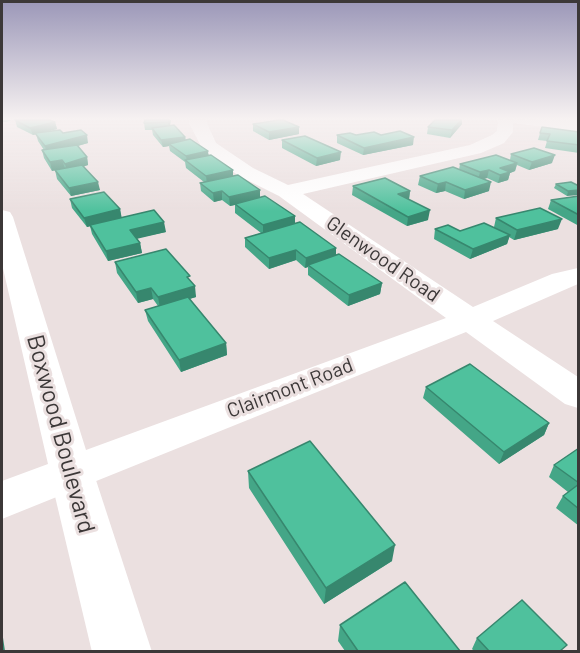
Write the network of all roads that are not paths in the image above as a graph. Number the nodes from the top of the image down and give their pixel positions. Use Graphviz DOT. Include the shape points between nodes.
graph roads {
  1 [pos="214,149"];
  2 [pos="466,149"];
  3 [pos="286,192"];
  4 [pos="2,217"];
  5 [pos="579,276"];
  6 [pos="469,320"];
  7 [pos="579,394"];
  8 [pos="71,471"];
  9 [pos="2,500"];
  10 [pos="122,651"];
  1 -- 3 [label="street, Glenwood Road" via="246,172"];
  2 -- 3 [label="street"];
  3 -- 6 [label="street, Glenwood Road"];
  4 -- 8 [label="street, Boxwood Boulevard"];
  5 -- 6 [label="street, Clairmont Road"];
  6 -- 7 [label="street, Glenwood Road"];
  6 -- 8 [label="street, Clairmont Road"];
  8 -- 9 [label="street, Clairmont Road"];
  8 -- 10 [label="street, Boxwood Boulevard"];
}
